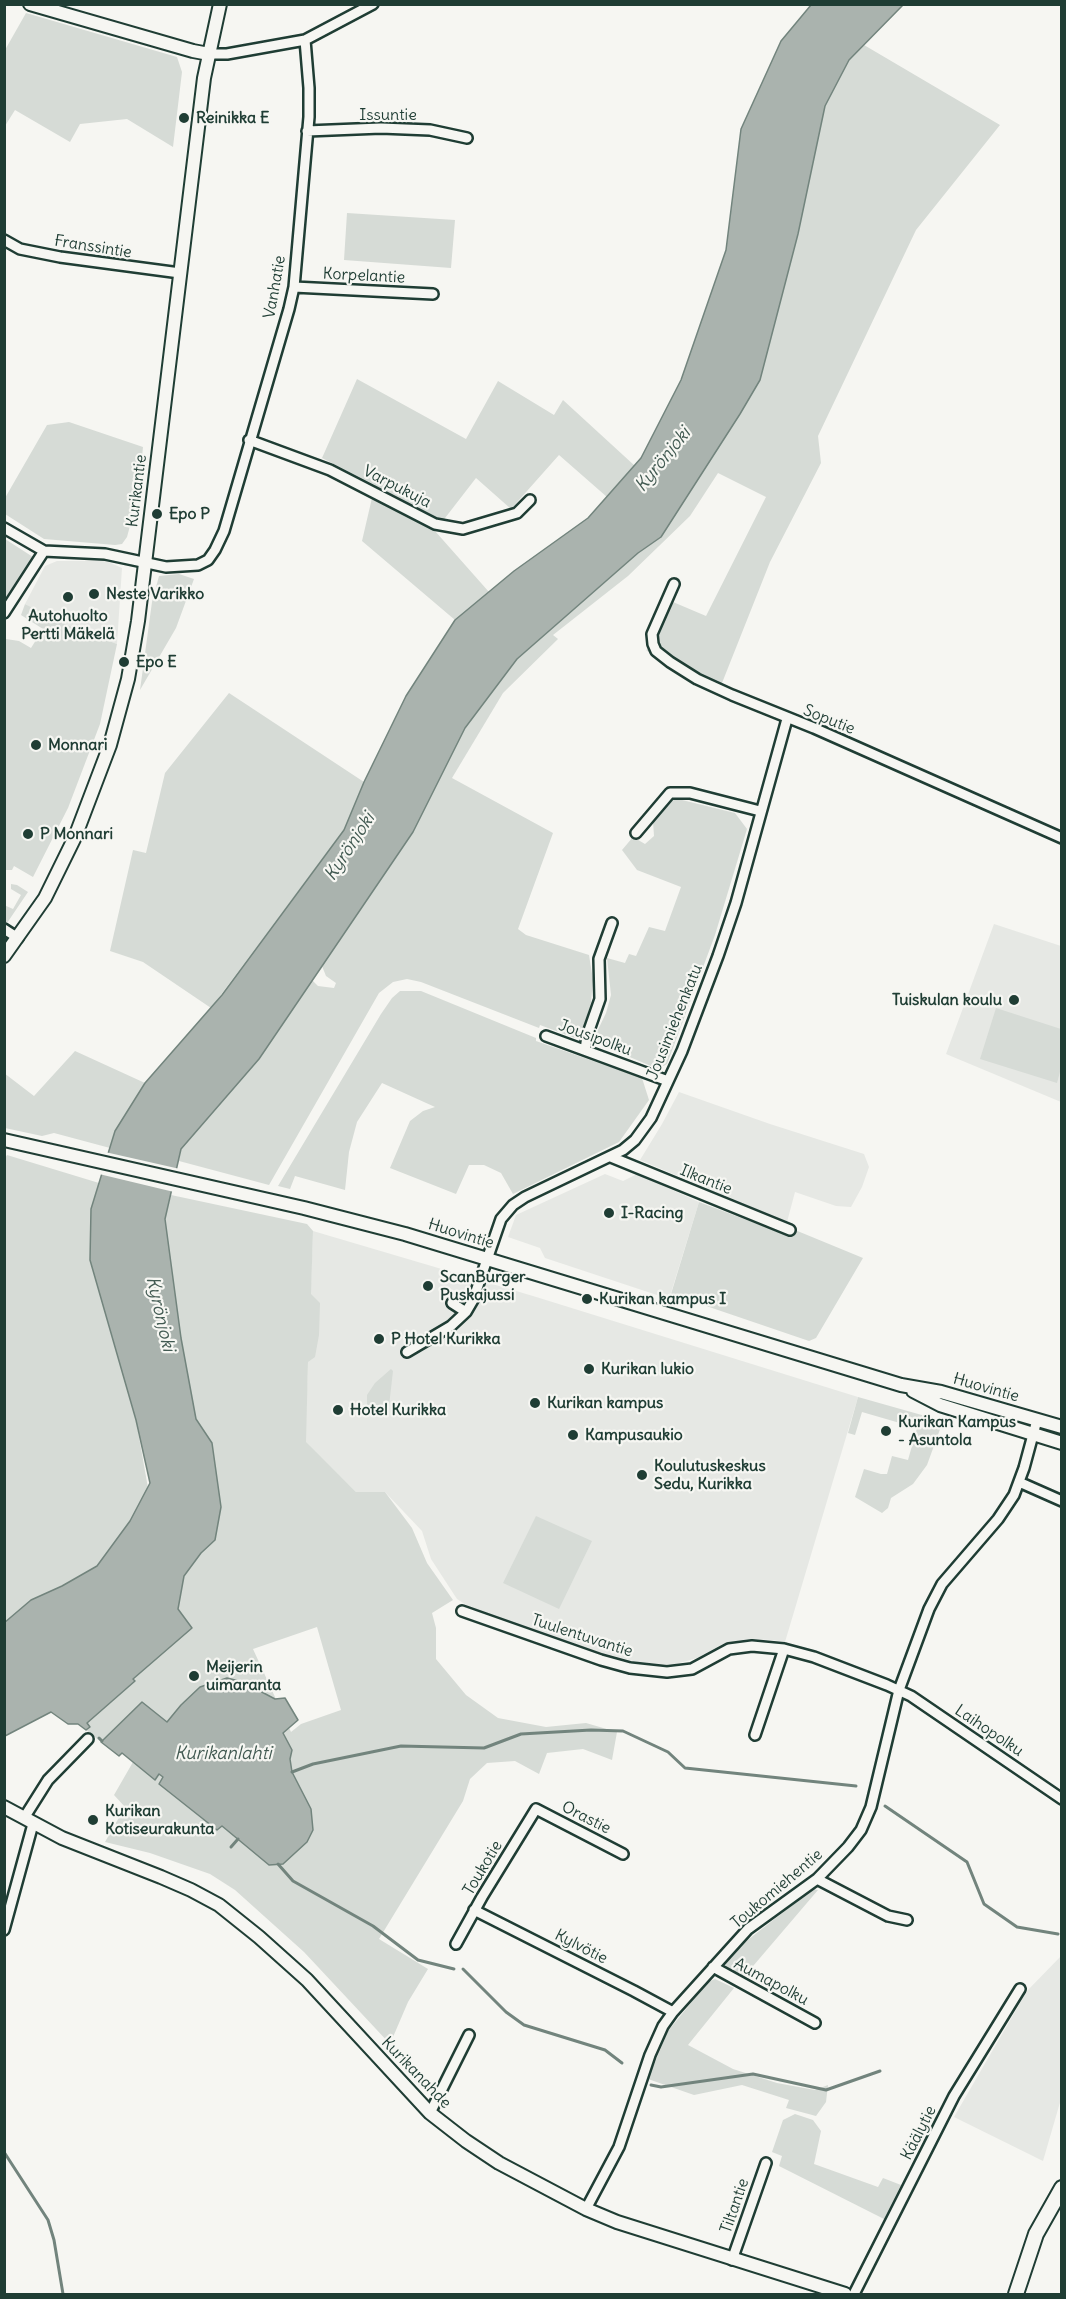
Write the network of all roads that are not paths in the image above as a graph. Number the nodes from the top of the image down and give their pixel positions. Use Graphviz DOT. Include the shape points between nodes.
graph roads {
  1 [pos="30,4"];
  2 [pos="220,4"];
  3 [pos="374,4"];
  4 [pos="305,40"];
  5 [pos="209,54"];
  6 [pos="308,131"];
  7 [pos="467,138"];
  8 [pos="4,240"];
  9 [pos="180,273"];
  10 [pos="294,287"];
  11 [pos="433,294"];
  12 [pos="249,440"];
  13 [pos="530,500"];
  14 [pos="4,528"];
  15 [pos="44,551"];
  16 [pos="145,562"];
  17 [pos="674,584"];
  18 [pos="4,613"];
  19 [pos="787,719"];
  20 [pos="760,811"];
  21 [pos="636,833"];
  22 [pos="1062,838"];
  23 [pos="612,923"];
  24 [pos="4,929"];
  25 [pos="18,938"];
  26 [pos="4,957"];
  27 [pos="546,1036"];
  28 [pos="585,1050"];
  29 [pos="668,1081"];
  30 [pos="4,1140"];
  31 [pos="611,1157"];
  32 [pos="790,1230"];
  33 [pos="487,1258"];
  34 [pos="452,1303"];
  35 [pos="466,1312"];
  36 [pos="407,1352"];
  37 [pos="901,1385"];
  38 [pos="1037,1420"];
  39 [pos="1062,1427"];
  40 [pos="1032,1434"];
  41 [pos="1062,1443"];
  42 [pos="1019,1482"];
  43 [pos="1062,1501"];
  44 [pos="462,1611"];
  45 [pos="784,1650"];
  46 [pos="899,1690"];
  47 [pos="755,1735"];
  48 [pos="88,1739"];
  49 [pos="1062,1799"];
  50 [pos="4,1807"];
  51 [pos="536,1809"];
  52 [pos="28,1821"];
  53 [pos="623,1854"];
  54 [pos="817,1879"];
  55 [pos="474,1910"];
  56 [pos="907,1920"];
  57 [pos="4,1930"];
  58 [pos="456,1944"];
  59 [pos="713,1968"];
  60 [pos="1020,1989"];
  61 [pos="673,2012"];
  62 [pos="815,2023"];
  63 [pos="469,2035"];
  64 [pos="430,2113"];
  65 [pos="766,2163"];
  66 [pos="1062,2188"];
  67 [pos="586,2209"];
  68 [pos="732,2260"];
  69 [pos="844,2295"];
  70 [pos="854,2295"];
  71 [pos="1016,2295"];
  1 -- 5 [label="main road"];
  2 -- 5 [label="main road, Kurikantie"];
  3 -- 4 [label="street"];
  4 -- 5 [label="street"];
  4 -- 6 [label="street, Vanhatie"];
  5 -- 9 [label="main road, Kurikantie"];
  6 -- 7 [label="street, Issuntie" via="430,130"];
  6 -- 10 [label="street, Vanhatie"];
  8 -- 9 [label="street, Franssintie" via="20,249 60,257"];
  9 -- 16 [label="main road, Kurikantie"];
  10 -- 11 [label="street, Korpelantie"];
  10 -- 12 [label="street, Vanhatie"];
  12 -- 13 [label="street, Varpukuja" via="330,470 435,524 463,529 517,513"];
  12 -- 16 [label="street, Vanhatie" via="224,531 208,560 183,567"];
  14 -- 15 [label="street"];
  15 -- 16 [label="street, Vanhatie" via="105,554"];
  15 -- 18 [label="street"];
  16 -- 25 [label="main road, Kurikantie" via="128,679 110,746 60,871"];
  17 -- 19 [label="street, Soputie" via="652,634 656,651 697,679"];
  19 -- 20 [label="street, Jousimiehenkatu"];
  19 -- 22 [label="street, Soputie"];
  20 -- 21 [label="street" via="690,793 670,793"];
  20 -- 29 [label="street, Jousimiehenkatu" via="718,956"];
  23 -- 28 [label="street" via="599,959 600,999"];
  24 -- 25 [label="street"];
  25 -- 26 [label="main road, Kurikantie"];
  27 -- 28 [label="street, Jousipolku"];
  28 -- 29 [label="street, Jousipolku"];
  29 -- 31 [label="street, Jousimiehenkatu" via="651,1118 635,1140"];
  30 -- 33 [label="main road, Huovintie" via="304,1208"];
  31 -- 32 [label="street, Ilkantie"];
  31 -- 33 [label="street, Jousimiehenkatu" via="513,1205 501,1220"];
  33 -- 35 [label="street, Jousimiehenkatu"];
  33 -- 37 [label="main road, Huovintie"];
  34 -- 35 [label="street"];
  35 -- 36 [label="street" via="451,1326"];
  37 -- 38 [label="main road, Huovintie" via="941,1392"];
  37 -- 40 [label="main road, Huovintie" via="940,1405"];
  38 -- 39 [label="main road, Huovintie"];
  38 -- 40 [label="street, Toukomiehentie"];
  40 -- 41 [label="main road, Huovintie"];
  40 -- 42 [label="street, Toukomiehentie"];
  42 -- 43 [label="street"];
  42 -- 46 [label="street, Toukomiehentie" via="998,1519 942,1584"];
  44 -- 45 [label="street, Tuulentuvantie" via="630,1668 667,1672 692,1669 729,1649 752,1646"];
  45 -- 46 [label="street, Tuulentuvantie" via="814,1657"];
  45 -- 47 [label="street"];
  46 -- 49 [label="street, Laihopolku"];
  46 -- 54 [label="street, Toukomiehentie" via="871,1807 861,1830"];
  48 -- 52 [label="street" via="48,1779"];
  50 -- 52 [label="main road, Kurikanahde"];
  51 -- 53 [label="street, Orastie"];
  51 -- 55 [label="street, Toukotie"];
  52 -- 57 [label="street"];
  52 -- 64 [label="main road, Kurikanahde" via="219,1905 307,1980"];
  54 -- 56 [label="street" via="888,1916"];
  54 -- 59 [label="street, Toukomiehentie" via="748,1929"];
  55 -- 58 [label="street, Toukotie"];
  55 -- 61 [label="street, Kylvötie"];
  59 -- 61 [label="street, Toukomiehentie"];
  59 -- 62 [label="street, Aumapolku"];
  60 -- 70 [label="street, Käälytie" via="954,2096"];
  61 -- 67 [label="street, Toukomiehentie" via="650,2055 619,2146"];
  63 -- 64 [label="street"];
  64 -- 67 [label="main road, Kurikanahde" via="499,2163"];
  65 -- 68 [label="street, Tiltantie"];
  66 -- 71 [label="main road" via="1036,2234"];
  67 -- 68 [label="main road, Kurikanahde"];
  68 -- 69 [label="main road, Kurikanahde"];
}
